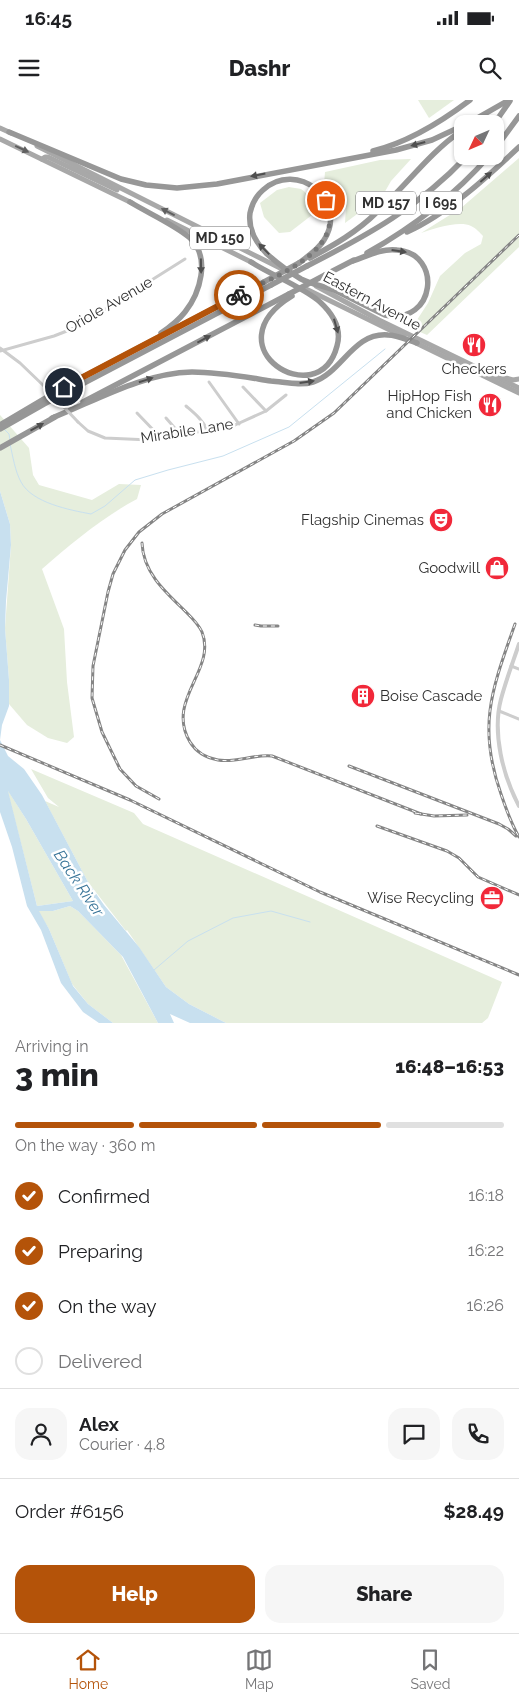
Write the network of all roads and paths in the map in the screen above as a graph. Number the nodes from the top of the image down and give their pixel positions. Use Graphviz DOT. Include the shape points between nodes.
graph roads {
  1 [pos="470,100"];
  2 [pos="510,100"];
  3 [pos="483,115"];
  4 [pos="486,115"];
  5 [pos="501,115"];
  6 [pos="519,116"];
  7 [pos="0,128"];
  8 [pos="454,131"];
  9 [pos="9,132"];
  10 [pos="454,135"];
  11 [pos="504,137"];
  12 [pos="0,139"];
  13 [pos="519,147"];
  14 [pos="42,159"];
  15 [pos="329,161"];
  16 [pos="458,165"];
  17 [pos="480,165"];
  18 [pos="138,197"];
  19 [pos="130,202"];
  20 [pos="387,242"];
  21 [pos="185,259"];
  22 [pos="353,261"];
  23 [pos="251,262"];
  24 [pos="299,264"];
  25 [pos="302,279"];
  26 [pos="291,295"];
  27 [pos="417,343"];
  28 [pos="1,350"];
  29 [pos="121,357"];
  30 [pos="491,375"];
  31 [pos="519,379"];
  32 [pos="210,382"];
  33 [pos="243,387"];
  34 [pos="519,388"];
  35 [pos="519,393"];
  36 [pos="286,395"];
  37 [pos="186,406"];
  38 [pos="266,411"];
  39 [pos="137,413"];
  40 [pos="52,418"];
  41 [pos="166,418"];
  42 [pos="12,420"];
  43 [pos="239,424"];
  44 [pos="0,425"];
  45 [pos="0,429"];
  46 [pos="206,430"];
  47 [pos="180,434"];
  48 [pos="161,438"];
  49 [pos="0,448"];
  50 [pos="519,644"];
  51 [pos="511,666"];
  52 [pos="519,669"];
  53 [pos="499,711"];
  54 [pos="519,719"];
  55 [pos="519,806"];
  1 -- 15 [label="highway" via="432,126 399,142"];
  2 -- 3 [label="highway"];
  2 -- 4 [label="highway"];
  2 -- 5 [label="highway"];
  6 -- 11 [label="highway"];
  7 -- 9 [label="main road, Eastern Avenue / MD 150"];
  8 -- 15 [label="highway, one-way" via="420,144"];
  15 -- 9 [label="highway, one-way" via="206,186 169,188 120,179"];
  9 -- 18 [label="main road, Eastern Avenue / MD 150"];
  10 -- 24 [label="highway, MD 157" via="369,220 340,242"];
  12 -- 14 [label="main road, Eastern Avenue / MD 150, one-way"];
  20 -- 13 [label="highway, MD 157, one-way" via="438,214"];
  14 -- 18 [label="main road" via="48,157 125,194"];
  14 -- 19 [label="main road, Eastern Avenue / MD 150"];
  16 -- 42 [label="highway, I 695, bridge" via="404,211 368,234"];
  17 -- 20 [label="highway, I 695" via="447,198"];
  25 -- 18 [label="main road, Eastern Avenue / MD 150, one-way"];
  19 -- 23 [label="main road, Eastern Avenue / MD 150"];
  19 -- 29 [label="highway, one-way" via="190,238 200,253 202,267 196,294 185,312 170,327"];
  20 -- 22 [label="highway, I 695"];
  21 -- 28 [label="street, Oriole Avenue" via="77,327"];
  22 -- 25 [label="highway, one-way" via="386,250 409,252 426,270 426,297 412,312 392,316"];
  22 -- 26 [label="highway, I 695, bridge"];
  23 -- 26 [label="highway, one-way" via="315,297 334,318 339,338 335,352 328,363 313,373 298,375 284,372 269,359 263,345 262,330 267,318"];
  23 -- 27 [label="main road, Eastern Avenue / MD 150"];
  25 -- 24 [label="highway, one-way" via="261,248 250,226 252,207 258,195 268,186 285,179 299,180 312,186 326,200 330,212 330,226 324,240"];
  24 -- 29 [label="highway, MD 157, bridge"];
  25 -- 30 [label="main road, Eastern Avenue / MD 150"];
  40 -- 26 [label="highway, I 695, one-way"];
  27 -- 35 [label="main road, Eastern Avenue / MD 150"];
  40 -- 27 [label="highway, one-way" via="160,376 201,372 308,383 329,374 359,344 372,336 388,335"];
  28 -- 48 [label="street, Mirabile Lane, bridge" via="20,363 78,422 99,436 110,439"];
  29 -- 42 [label="highway" via="64,387"];
  30 -- 31 [label="main road"];
  30 -- 34 [label="main road, Eastern Avenue / MD 150"];
  32 -- 43 [label="street"];
  33 -- 38 [label="street"];
  36 -- 38 [label="street, Mirabile Lane"];
  37 -- 46 [label="street"];
  38 -- 43 [label="street, Mirabile Lane"];
  39 -- 48 [label="street"];
  49 -- 40 [label="highway, I 695, one-way"];
  41 -- 47 [label="street"];
  42 -- 44 [label="highway"];
  42 -- 45 [label="highway, I 695"];
  43 -- 46 [label="street, Mirabile Lane"];
  46 -- 47 [label="street, Mirabile Lane"];
  47 -- 48 [label="street, Mirabile Lane"];
  50 -- 51 [label="street"];
  51 -- 52 [label="street"];
  51 -- 53 [label="street"];
  53 -- 54 [label="street"];
  53 -- 55 [label="street" via="500,750"];
}
